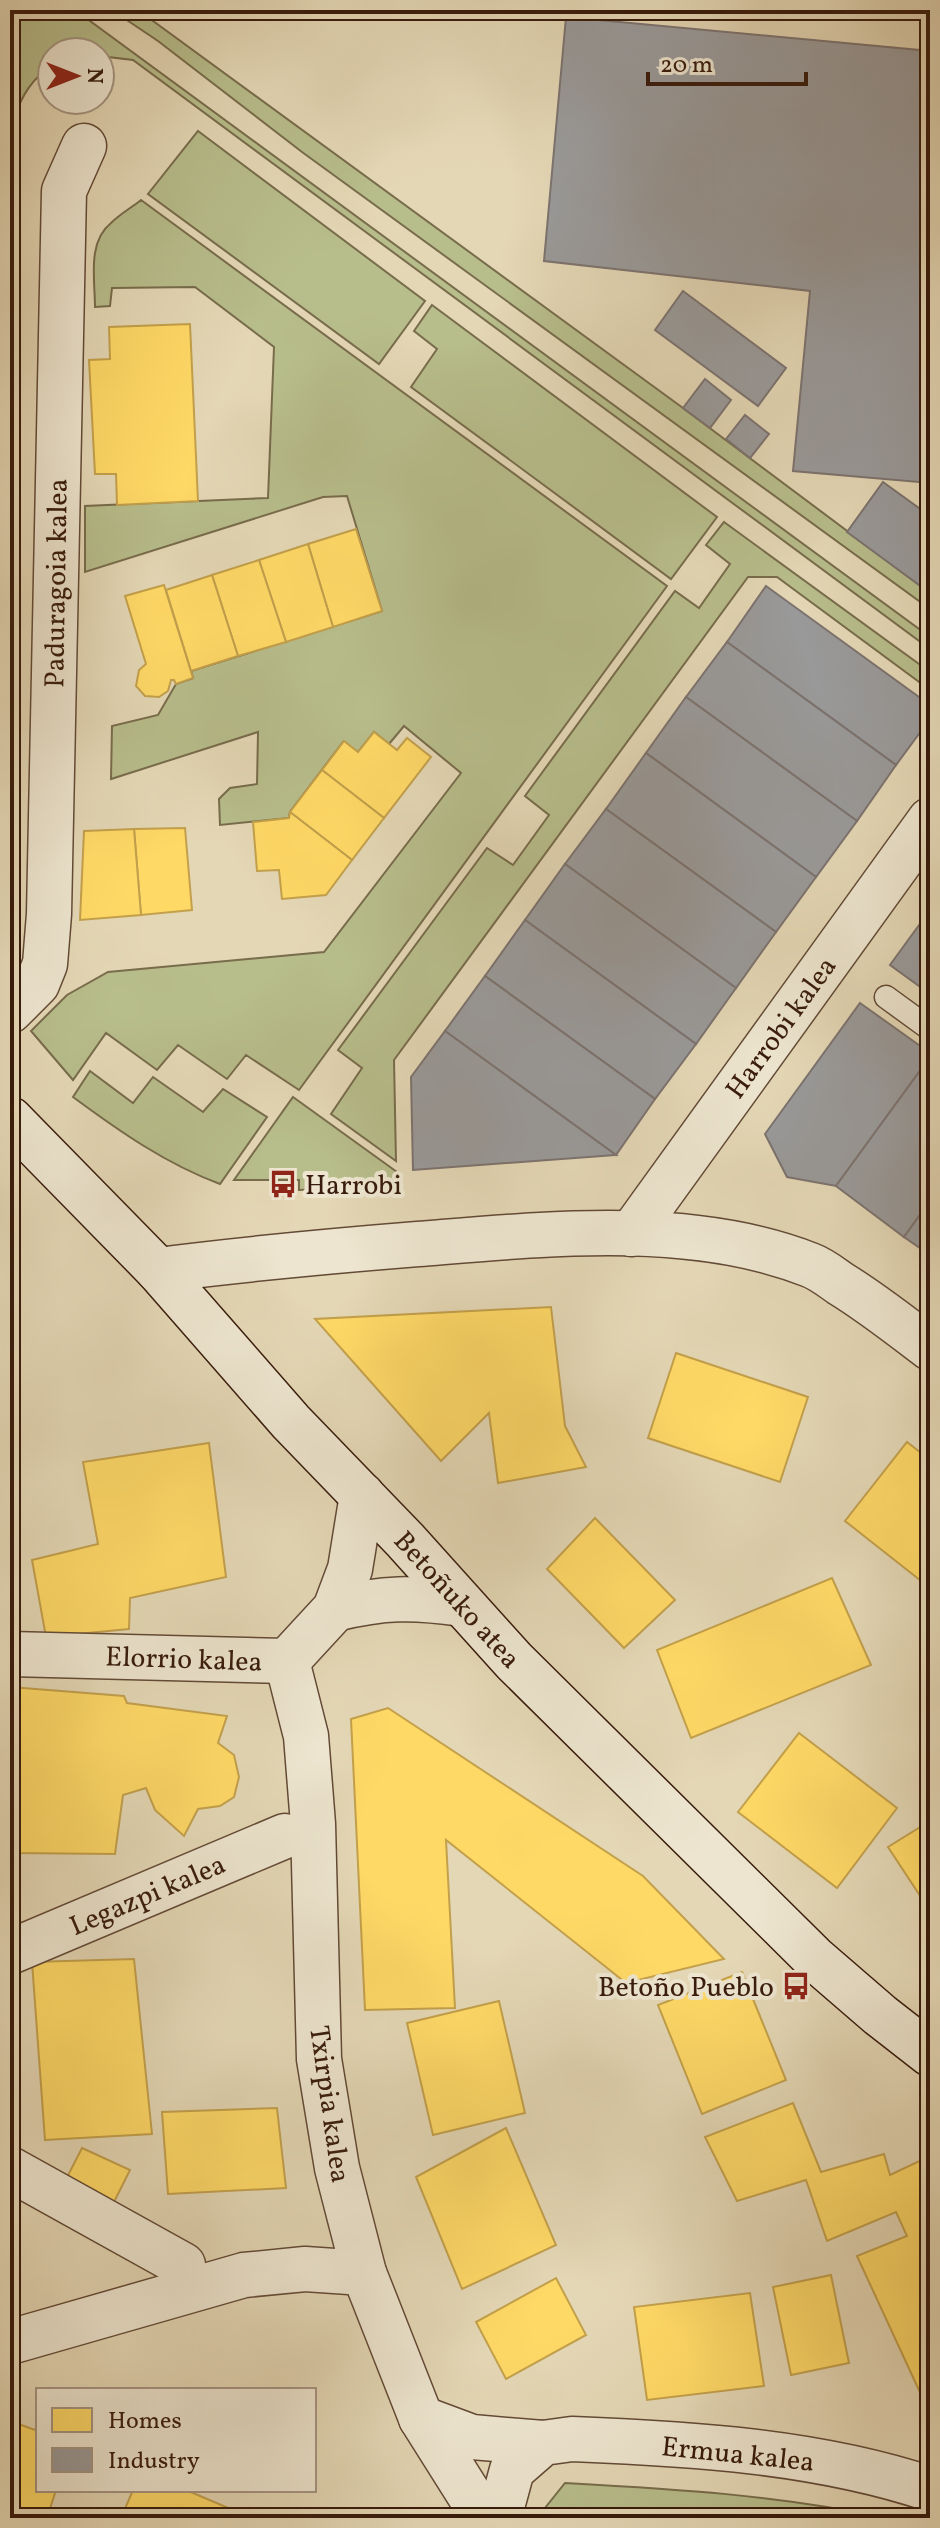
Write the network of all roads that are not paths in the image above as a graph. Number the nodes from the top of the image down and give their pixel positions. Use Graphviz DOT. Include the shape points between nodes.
graph roads {
  1 [pos="84,146"];
  2 [pos="930,820"];
  3 [pos="886,997"];
  4 [pos="10,1011"];
  5 [pos="930,1029"];
  6 [pos="10,1119"];
  7 [pos="631,1234"];
  8 [pos="158,1270"];
  9 [pos="930,1348"];
  10 [pos="362,1495"];
  11 [pos="462,1604"];
  12 [pos="335,1609"];
  13 [pos="10,1654"];
  14 [pos="287,1661"];
  15 [pos="285,1836"];
  16 [pos="10,1952"];
  17 [pos="930,2054"];
  18 [pos="10,2169"];
  19 [pos="183,2265"];
  20 [pos="364,2273"];
  21 [pos="10,2342"];
  22 [pos="421,2418"];
  23 [pos="543,2443"];
  24 [pos="930,2489"];
  25 [pos="484,2518"];
  26 [pos="499,2518"];
  1 -- 4 [label="street, Paduragoia kalea" via="64,191 45,964 37,984"];
  2 -- 7 [label="street, Harrobi kalea"];
  3 -- 5 [label="lane"];
  6 -- 8 [label="street, Betoñuko atea"];
  7 -- 8 [label="street" via="468,1240"];
  7 -- 9 [label="street" via="718,1239 814,1266"];
  8 -- 10 [label="street, Betoñuko atea"];
  10 -- 11 [label="street, Betoñuko atea"];
  10 -- 12 [label="street, Elorrio kalea" via="350,1569"];
  11 -- 12 [label="street" via="415,1597"];
  11 -- 17 [label="street, Betoñuko atea" via="814,1958"];
  12 -- 14 [label="street, Elorrio kalea"];
  13 -- 14 [label="street, Elorrio kalea"];
  14 -- 20 [label="street, Txirpia kalea" via="306,1736 319,2059 337,2168"];
  15 -- 16 [label="street, Legazpi kalea"];
  18 -- 19 [label="street"];
  20 -- 21 [label="street" via="305,2269 244,2275"];
  20 -- 22 [label="street, Txirpia kalea"];
  22 -- 23 [label="street, Ermua kalea" via="472,2437"];
  22 -- 25 [label="street, Txirpia kalea"];
  23 -- 24 [label="street, Ermua kalea" via="622,2441 787,2456 850,2466"];
  23 -- 26 [label="street" via="512,2470"];
}
